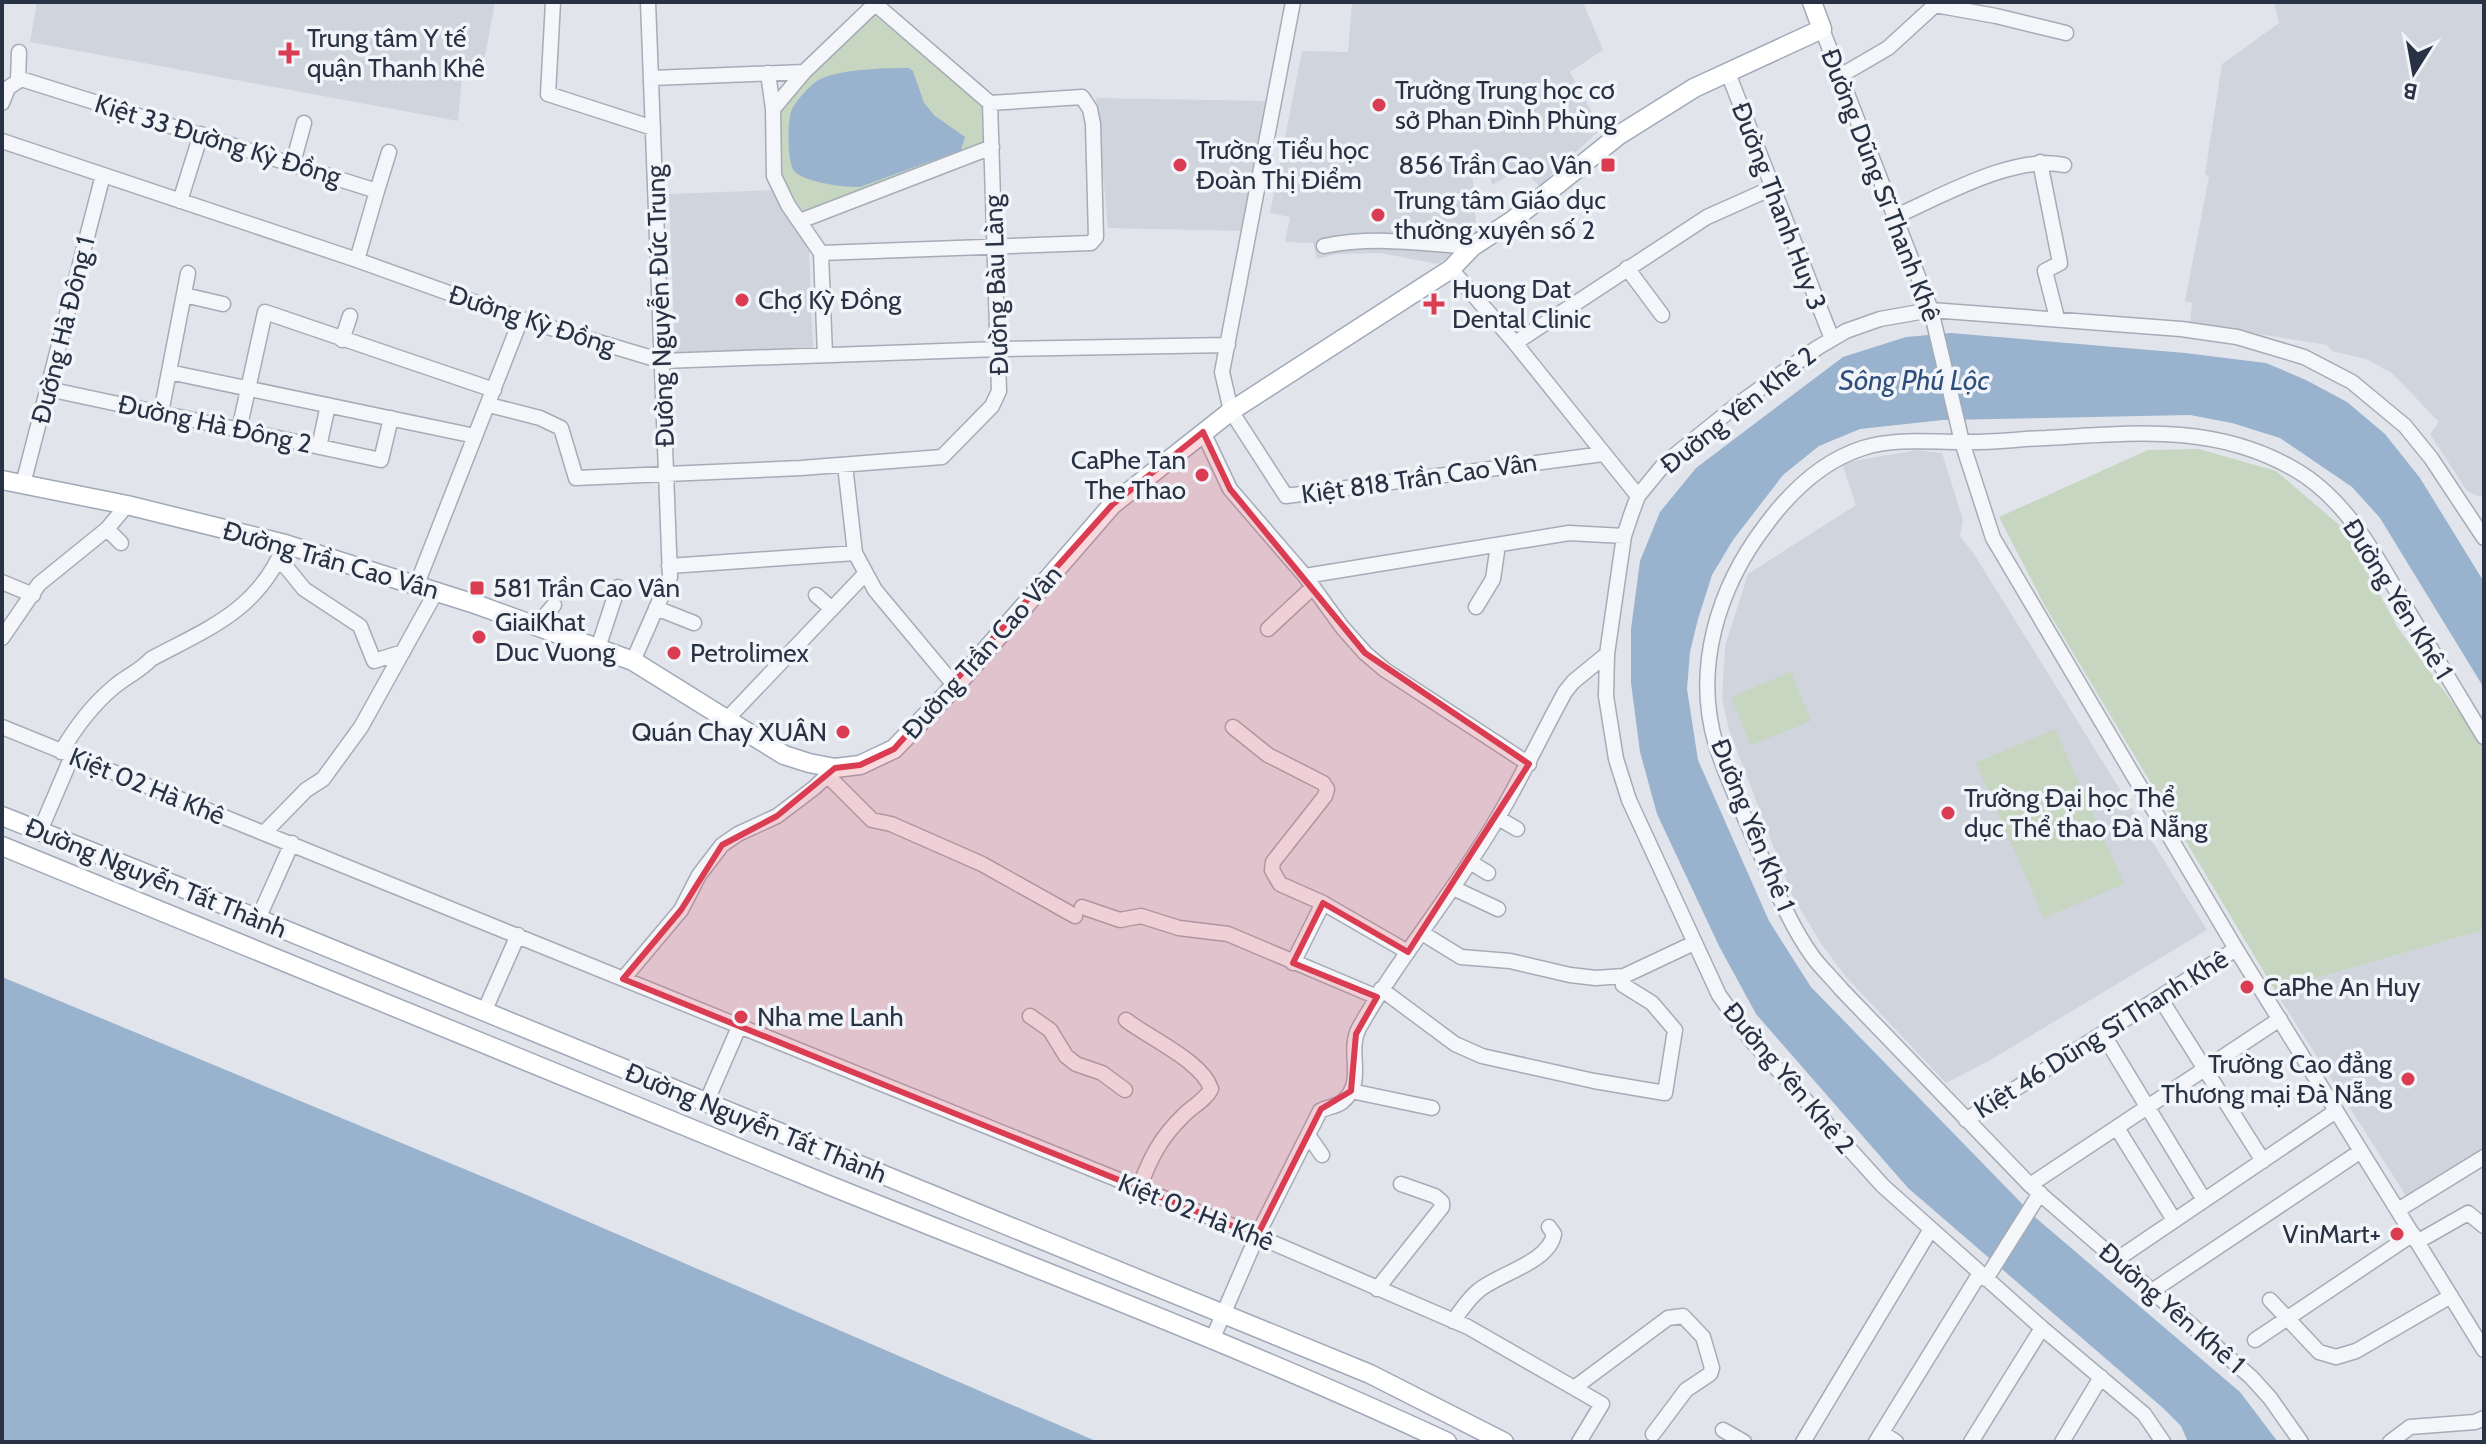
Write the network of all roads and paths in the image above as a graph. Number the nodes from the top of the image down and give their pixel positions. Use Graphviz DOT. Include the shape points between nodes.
graph roads {
  1 [pos="553,2"];
  2 [pos="648,2"];
  3 [pos="1293,2"];
  4 [pos="1812,2"];
  5 [pos="874,3"];
  6 [pos="1822,29"];
  7 [pos="2066,33"];
  8 [pos="19,52"];
  9 [pos="804,72"];
  10 [pos="768,73"];
  11 [pos="1728,73"];
  12 [pos="1840,76"];
  13 [pos="652,78"];
  14 [pos="11,81"];
  15 [pos="2,103"];
  16 [pos="990,103"];
  17 [pos="773,109"];
  18 [pos="304,123"];
  19 [pos="653,128"];
  20 [pos="201,134"];
  21 [pos="2,141"];
  22 [pos="992,147"];
  23 [pos="389,152"];
  24 [pos="2040,162"];
  25 [pos="293,163"];
  26 [pos="2064,165"];
  27 [pos="103,175"];
  28 [pos="1772,188"];
  29 [pos="377,191"];
  30 [pos="180,201"];
  31 [pos="1894,217"];
  32 [pos="800,221"];
  33 [pos="1324,246"];
  34 [pos="994,247"];
  35 [pos="1472,247"];
  36 [pos="821,253"];
  37 [pos="357,260"];
  38 [pos="1627,268"];
  39 [pos="1451,269"];
  40 [pos="188,273"];
  41 [pos="184,295"];
  42 [pos="223,304"];
  43 [pos="1931,310"];
  44 [pos="1662,315"];
  45 [pos="350,316"];
  46 [pos="2057,318"];
  47 [pos="521,319"];
  48 [pos="1832,339"];
  49 [pos="342,340"];
  50 [pos="1515,343"];
  51 [pos="1228,345"];
  52 [pos="998,349"];
  53 [pos="825,355"];
  54 [pos="662,361"];
  55 [pos="169,372"];
  56 [pos="249,388"];
  57 [pos="48,389"];
  58 [pos="494,390"];
  59 [pos="328,405"];
  60 [pos="489,405"];
  61 [pos="1231,411"];
  62 [pos="161,413"];
  63 [pos="391,418"];
  64 [pos="239,430"];
  65 [pos="1203,432"];
  66 [pos="475,436"];
  67 [pos="1962,442"];
  68 [pos="319,447"];
  69 [pos="1603,454"];
  70 [pos="845,465"];
  71 [pos="666,473"];
  72 [pos="2,480"];
  73 [pos="23,484"];
  74 [pos="1638,496"];
  75 [pos="127,505"];
  76 [pos="2484,506"];
  77 [pos="2469,514"];
  78 [pos="107,529"];
  79 [pos="1624,536"];
  80 [pos="2484,538"];
  81 [pos="121,543"];
  82 [pos="1498,545"];
  83 [pos="281,553"];
  84 [pos="855,553"];
  85 [pos="669,566"];
  86 [pos="865,574"];
  87 [pos="2,582"];
  88 [pos="1309,582"];
  89 [pos="417,584"];
  90 [pos="618,587"];
  91 [pos="437,590"];
  92 [pos="33,595"];
  93 [pos="816,595"];
  94 [pos="554,605"];
  95 [pos="1476,607"];
  96 [pos="656,608"];
  97 [pos="832,609"];
  98 [pos="694,623"];
  99 [pos="536,626"];
  100 [pos="1268,629"];
  101 [pos="2,638"];
  102 [pos="598,648"];
  103 [pos="403,652"];
  104 [pos="1607,654"];
  105 [pos="633,661"];
  106 [pos="955,686"];
  107 [pos="727,719"];
  108 [pos="2,727"];
  109 [pos="1233,727"];
  110 [pos="2484,737"];
  111 [pos="66,754"];
  112 [pos="1529,764"];
  113 [pos="831,771"];
  114 [pos="2,816"];
  115 [pos="1498,818"];
  116 [pos="1517,829"];
  117 [pos="40,831"];
  118 [pos="265,832"];
  119 [pos="292,843"];
  120 [pos="2,846"];
  121 [pos="1470,862"];
  122 [pos="1488,873"];
  123 [pos="173,884"];
  124 [pos="1453,888"];
  125 [pos="1323,903"];
  126 [pos="1498,909"];
  127 [pos="162,913"];
  128 [pos="258,919"];
  129 [pos="1422,933"];
  130 [pos="518,935"];
  131 [pos="1694,943"];
  132 [pos="2236,949"];
  133 [pos="1408,952"];
  134 [pos="1293,963"];
  135 [pos="1624,976"];
  136 [pos="623,979"];
  137 [pos="1379,993"];
  138 [pos="2160,998"];
  139 [pos="484,1012"];
  140 [pos="1030,1016"];
  141 [pos="2280,1019"];
  142 [pos="1126,1020"];
  143 [pos="739,1027"];
  144 [pos="2103,1034"];
  145 [pos="560,1044"];
  146 [pos="2205,1070"];
  147 [pos="549,1072"];
  148 [pos="1125,1090"];
  149 [pos="1351,1091"];
  150 [pos="706,1103"];
  151 [pos="1432,1108"];
  152 [pos="2147,1108"];
  153 [pos="2336,1111"];
  154 [pos="1966,1120"];
  155 [pos="2117,1128"];
  156 [pos="1308,1135"];
  157 [pos="2361,1151"];
  158 [pos="1322,1155"];
  159 [pos="2484,1157"];
  160 [pos="2263,1161"];
  161 [pos="863,1167"];
  162 [pos="1401,1184"];
  163 [pos="1139,1188"];
  164 [pos="2034,1193"];
  165 [pos="853,1195"];
  166 [pos="2204,1200"];
  167 [pos="2398,1210"];
  168 [pos="2174,1220"];
  169 [pos="2484,1226"];
  170 [pos="1549,1227"];
  171 [pos="1931,1229"];
  172 [pos="1257,1236"];
  173 [pos="2415,1238"];
  174 [pos="2116,1260"];
  175 [pos="1983,1276"];
  176 [pos="1377,1289"];
  177 [pos="2152,1291"];
  178 [pos="2451,1296"];
  179 [pos="2270,1300"];
  180 [pos="1223,1315"];
  181 [pos="2285,1319"];
  182 [pos="1453,1321"];
  183 [pos="2042,1328"];
  184 [pos="1212,1340"];
  185 [pos="2255,1340"];
  186 [pos="2484,1350"];
  187 [pos="2101,1377"];
  188 [pos="1574,1388"];
  189 [pos="2484,1418"];
  190 [pos="1723,1430"];
  191 [pos="1653,1434"];
  192 [pos="1879,1438"];
  193 [pos="1447,1442"];
  194 [pos="1504,1442"];
  195 [pos="1579,1442"];
  196 [pos="1744,1442"];
  197 [pos="1803,1442"];
  198 [pos="1896,1442"];
  199 [pos="1971,1442"];
  200 [pos="2062,1442"];
  201 [pos="2163,1442"];
  202 [pos="2301,1442"];
  203 [pos="2390,1442"];
  1 -- 19 [label="street" via="548,94"];
  2 -- 13 [label="street, Đường Nguyễn Đức Trung"];
  3 -- 51 [label="street"];
  4 -- 6 [label="main road"];
  5 -- 9 [label="street"];
  5 -- 16 [label="street"];
  6 -- 11 [label="main road, Đường Trần Cao Vân"];
  6 -- 12 [label="street, Đường Dũng Sĩ Thanh Khê"];
  7 -- 12 [label="street" via="1935,5 1888,48"];
  8 -- 14 [label="street"];
  9 -- 10 [label="street"];
  9 -- 17 [label="street"];
  10 -- 13 [label="street"];
  10 -- 17 [label="street"];
  11 -- 28 [label="street, Đường Thanh Huy 3"];
  11 -- 35 [label="main road, Đường Trần Cao Vân" via="1619,135"];
  12 -- 31 [label="street, Đường Dũng Sĩ Thanh Khê"];
  13 -- 19 [label="street, Đường Nguyễn Đức Trung"];
  14 -- 15 [label="street"];
  14 -- 20 [label="street, Kiệt 33 Đường Kỳ Đồng"];
  16 -- 22 [label="street, Đường Bàu Làng"];
  16 -- 34 [label="street" via="1082,97 1093,124 1096,237 1091,243"];
  17 -- 32 [label="street" via="774,176"];
  18 -- 25 [label="street"];
  19 -- 54 [label="street, Đường Nguyễn Đức Trung"];
  20 -- 25 [label="street, Kiệt 33 Đường Kỳ Đồng"];
  20 -- 30 [label="street"];
  21 -- 27 [label="street, Đường Kỳ Đồng"];
  22 -- 32 [label="street"];
  22 -- 34 [label="street, Đường Bàu Làng"];
  23 -- 29 [label="street"];
  24 -- 26 [label="street"];
  24 -- 31 [label="street" via="2012,166"];
  24 -- 46 [label="street" via="2060,263 2045,271"];
  25 -- 29 [label="street, Kiệt 33 Đường Kỳ Đồng"];
  27 -- 30 [label="street, Đường Kỳ Đồng"];
  27 -- 57 [label="street, Đường Hà Đông 1"];
  28 -- 38 [label="street" via="1707,217"];
  28 -- 48 [label="street, Đường Thanh Huy 3"];
  29 -- 37 [label="street"];
  30 -- 37 [label="street, Đường Kỳ Đồng"];
  31 -- 43 [label="street, Đường Dũng Sĩ Thanh Khê"];
  32 -- 36 [label="street"];
  33 -- 35 [label="street" via="1382,240"];
  34 -- 36 [label="street"];
  34 -- 52 [label="street, Đường Bàu Làng"];
  35 -- 39 [label="main road, Đường Trần Cao Vân"];
  36 -- 53 [label="street"];
  37 -- 47 [label="street, Đường Kỳ Đồng"];
  38 -- 44 [label="street"];
  38 -- 50 [label="street"];
  39 -- 50 [label="street"];
  39 -- 61 [label="main road, Đường Trần Cao Vân"];
  40 -- 41 [label="street"];
  41 -- 42 [label="street"];
  41 -- 55 [label="street"];
  43 -- 46 [label="street, Đường Yên Khê 2"];
  43 -- 48 [label="street, Đường Yên Khê 2" via="1880,319"];
  43 -- 67 [label="street, Đường Dũng Sĩ Thanh Khê"];
  45 -- 49 [label="street"];
  46 -- 77 [label="street, Đường Yên Khê 2" via="2237,337 2304,357 2352,382 2405,426"];
  47 -- 54 [label="street, Đường Kỳ Đồng"];
  47 -- 58 [label="street"];
  48 -- 74 [label="street, Đường Yên Khê 2" via="1689,443"];
  49 -- 56 [label="street" via="265,312"];
  49 -- 58 [label="street"];
  50 -- 69 [label="street"];
  51 -- 52 [label="street, Đường Kỳ Đồng"];
  51 -- 61 [label="street" via="1222,372"];
  52 -- 53 [label="street, Đường Kỳ Đồng"];
  52 -- 70 [label="street, Đường Bàu Làng" via="997,399 949,452 933,460"];
  53 -- 54 [label="street, Đường Kỳ Đồng"];
  54 -- 71 [label="street, Đường Nguyễn Đức Trung"];
  55 -- 56 [label="street"];
  55 -- 62 [label="street"];
  56 -- 59 [label="street"];
  56 -- 64 [label="street"];
  57 -- 62 [label="street, Đường Hà Đông 2"];
  57 -- 73 [label="street, Đường Hà Đông 1"];
  58 -- 60 [label="street"];
  59 -- 63 [label="street"];
  59 -- 68 [label="street"];
  60 -- 66 [label="street"];
  60 -- 71 [label="street, Đường Bàu Làng" via="561,428 576,478"];
  61 -- 65 [label="main road, Đường Trần Cao Vân"];
  61 -- 69 [label="street, Kiệt 818 Trần Cao Vân" via="1286,496"];
  62 -- 64 [label="street, Đường Hà Đông 2"];
  63 -- 66 [label="street"];
  63 -- 68 [label="street, Đường Hà Đông 2" via="381,460"];
  64 -- 68 [label="street, Đường Hà Đông 2"];
  65 -- 88 [label="street" via="1230,489"];
  65 -- 106 [label="main road, Đường Trần Cao Vân" via="1112,505"];
  66 -- 89 [label="street"];
  67 -- 110 [label="street, Đường Yên Khê 1" via="2181,433 2257,451 2296,469 2331,498 2371,549"];
  67 -- 132 [label="street, Đường Dũng Sĩ Thanh Khê" via="1993,538 2010,570"];
  67 -- 154 [label="street, Đường Yên Khê 1" via="1914,440 1862,448 1827,464 1780,505 1730,583 1713,632 1708,683 1715,741 1727,777 1782,903 1812,955"];
  69 -- 74 [label="street"];
  70 -- 71 [label="street, Đường Bàu Làng"];
  70 -- 84 [label="street"];
  71 -- 85 [label="street, Đường Nguyễn Đức Trung"];
  72 -- 73 [label="main road, Đường Trần Cao Vân"];
  73 -- 75 [label="main road, Đường Trần Cao Vân"];
  74 -- 79 [label="street, Đường Yên Khê 2"];
  75 -- 78 [label="street"];
  75 -- 83 [label="main road, Đường Trần Cao Vân"];
  76 -- 77 [label="street"];
  77 -- 80 [label="street, Đường Yên Khê 2"];
  78 -- 81 [label="street"];
  78 -- 92 [label="street" via="39,584"];
  79 -- 82 [label="street" via="1569,533"];
  79 -- 104 [label="street, Đường Yên Khê 2"];
  82 -- 88 [label="street"];
  82 -- 95 [label="street" via="1493,579"];
  83 -- 89 [label="main road, Đường Trần Cao Vân"];
  83 -- 103 [label="street" via="304,589 360,626 374,661"];
  83 -- 111 [label="street" via="270,576 232,615 151,659 114,687 73,731"];
  84 -- 85 [label="street"];
  84 -- 86 [label="street"];
  85 -- 96 [label="street, Đường Nguyễn Đức Trung" via="670,577"];
  86 -- 97 [label="street"];
  86 -- 106 [label="street"];
  87 -- 92 [label="street"];
  88 -- 100 [label="street"];
  88 -- 112 [label="street" via="1385,670"];
  89 -- 91 [label="main road, Đường Trần Cao Vân"];
  90 -- 102 [label="street"];
  91 -- 99 [label="main road, Đường Trần Cao Vân"];
  91 -- 103 [label="street"];
  92 -- 101 [label="street"];
  93 -- 97 [label="street"];
  94 -- 99 [label="street"];
  96 -- 98 [label="street"];
  96 -- 105 [label="street, Đường Nguyễn Đức Trung"];
  97 -- 107 [label="street"];
  99 -- 102 [label="main road, Đường Trần Cao Vân"];
  102 -- 105 [label="main road, Đường Trần Cao Vân"];
  103 -- 118 [label="street" via="361,727 323,779"];
  104 -- 112 [label="street" via="1565,692"];
  104 -- 131 [label="street, Đường Yên Khê 2" via="1608,716 1622,779"];
  105 -- 107 [label="main road, Đường Trần Cao Vân"];
  106 -- 113 [label="main road, Đường Trần Cao Vân" via="894,749"];
  107 -- 113 [label="main road, Đường Trần Cao Vân" via="784,755"];
  108 -- 111 [label="street, Kiệt 02 Hà Khê"];
  109 -- 125 [label="street" via="1268,755 1327,789 1272,870 1280,884"];
  111 -- 117 [label="street"];
  111 -- 118 [label="street, Kiệt 02 Hà Khê"];
  112 -- 115 [label="street"];
  113 -- 134 [label="street" via="872,820 982,864 1078,912 1120,920 1141,916 1179,928 1228,934"];
  113 -- 136 [label="street" via="777,816 722,845 681,910"];
  114 -- 117 [label="main road, Đường Nguyễn Tất Thành"];
  115 -- 116 [label="street"];
  115 -- 121 [label="street"];
  117 -- 123 [label="main road, Đường Nguyễn Tất Thành"];
  118 -- 119 [label="street, Kiệt 02 Hà Khê"];
  119 -- 128 [label="street"];
  119 -- 130 [label="street, Kiệt 02 Hà Khê"];
  120 -- 127 [label="main road, Đường Nguyễn Tất Thành"];
  121 -- 122 [label="street"];
  121 -- 124 [label="street"];
  123 -- 127 [label="main road"];
  123 -- 128 [label="main road, Đường Nguyễn Tất Thành"];
  124 -- 126 [label="street"];
  124 -- 129 [label="street"];
  125 -- 133 [label="street"];
  125 -- 134 [label="street"];
  127 -- 147 [label="main road, Đường Nguyễn Tất Thành"];
  128 -- 139 [label="main road, Đường Nguyễn Tất Thành"];
  129 -- 133 [label="street"];
  129 -- 135 [label="street" via="1461,957 1510,961 1570,975"];
  130 -- 136 [label="street, Kiệt 02 Hà Khê"];
  130 -- 139 [label="street"];
  131 -- 135 [label="street"];
  131 -- 171 [label="street, Đường Yên Khê 2" via="1719,995 1751,1040 1883,1186"];
  132 -- 138 [label="street, Kiệt 46 Dũng Sĩ Thanh Khê"];
  132 -- 141 [label="street, Đường Dũng Sĩ Thanh Khê"];
  133 -- 137 [label="street"];
  134 -- 137 [label="street"];
  135 -- 137 [label="street" via="1623,985 1652,1003 1675,1030 1665,1093 1482,1056"];
  136 -- 143 [label="street, Kiệt 02 Hà Khê"];
  137 -- 149 [label="street" via="1356,1034"];
  138 -- 144 [label="street, Kiệt 46 Dũng Sĩ Thanh Khê"];
  138 -- 146 [label="street"];
  139 -- 145 [label="main road, Đường Nguyễn Tất Thành"];
  140 -- 148 [label="street" via="1050,1030 1076,1064 1102,1073"];
  141 -- 146 [label="street"];
  141 -- 153 [label="street, Đường Dũng Sĩ Thanh Khê"];
  142 -- 163 [label="street" via="1170,1048 1211,1089 1154,1149"];
  143 -- 150 [label="street"];
  143 -- 163 [label="street, Kiệt 02 Hà Khê"];
  144 -- 152 [label="street"];
  144 -- 154 [label="street, Kiệt 46 Dũng Sĩ Thanh Khê"];
  145 -- 147 [label="main road"];
  145 -- 150 [label="main road, Đường Nguyễn Tất Thành"];
  146 -- 152 [label="street"];
  146 -- 160 [label="street"];
  147 -- 165 [label="main road, Đường Nguyễn Tất Thành"];
  149 -- 151 [label="street"];
  149 -- 156 [label="street" via="1337,1105 1320,1111"];
  150 -- 161 [label="main road, Đường Nguyễn Tất Thành"];
  152 -- 155 [label="street"];
  152 -- 166 [label="street"];
  153 -- 157 [label="street, Đường Dũng Sĩ Thanh Khê"];
  153 -- 160 [label="street"];
  154 -- 164 [label="street, Đường Yên Khê 1"];
  155 -- 164 [label="street"];
  155 -- 168 [label="street"];
  156 -- 158 [label="street"];
  156 -- 172 [label="street"];
  157 -- 167 [label="street, Đường Dũng Sĩ Thanh Khê"];
  157 -- 177 [label="street"];
  159 -- 167 [label="street"];
  160 -- 166 [label="street"];
  161 -- 165 [label="main road"];
  161 -- 180 [label="main road, Đường Nguyễn Tất Thành"];
  162 -- 176 [label="street" via="1435,1196 1442,1207"];
  163 -- 172 [label="street, Kiệt 02 Hà Khê"];
  164 -- 174 [label="street, Đường Yên Khê 1"];
  164 -- 175 [label="street"];
  165 -- 184 [label="main road, Đường Nguyễn Tất Thành"];
  166 -- 168 [label="street"];
  167 -- 173 [label="street, Đường Dũng Sĩ Thanh Khê"];
  168 -- 174 [label="street"];
  169 -- 173 [label="street" via="2468,1213"];
  170 -- 182 [label="street" via="1554,1234 1551,1243 1519,1269 1478,1291"];
  171 -- 175 [label="street, Đường Yên Khê 2"];
  171 -- 197 [label="street"];
  172 -- 176 [label="street, Kiệt 02 Hà Khê"];
  172 -- 180 [label="street"];
  173 -- 178 [label="street, Đường Dũng Sĩ Thanh Khê"];
  173 -- 181 [label="street"];
  174 -- 177 [label="street, Đường Yên Khê 1"];
  175 -- 183 [label="street, Đường Yên Khê 2"];
  175 -- 192 [label="street"];
  176 -- 182 [label="street, Kiệt 02 Hà Khê"];
  177 -- 202 [label="street, Đường Yên Khê 1" via="2251,1377"];
  178 -- 181 [label="street" via="2356,1351 2336,1357 2319,1352"];
  178 -- 186 [label="street, Đường Dũng Sĩ Thanh Khê"];
  179 -- 181 [label="street"];
  180 -- 184 [label="street"];
  180 -- 194 [label="main road, Đường Nguyễn Tất Thành" via="1370,1374"];
  181 -- 185 [label="street"];
  182 -- 188 [label="street, Kiệt 02 Hà Khê"];
  183 -- 187 [label="street, Đường Yên Khê 2"];
  183 -- 199 [label="street"];
  184 -- 193 [label="main road, Đường Nguyễn Tất Thành"];
  187 -- 200 [label="street"];
  187 -- 201 [label="street, Đường Yên Khê 2" via="2144,1414"];
  188 -- 191 [label="street" via="1668,1318 1683,1316 1703,1337 1712,1368 1686,1390"];
  188 -- 195 [label="street, Kiệt 02 Hà Khê" via="1602,1404"];
  189 -- 203 [label="street" via="2410,1427"];
  190 -- 196 [label="street"];
  192 -- 198 [label="street"];
}
